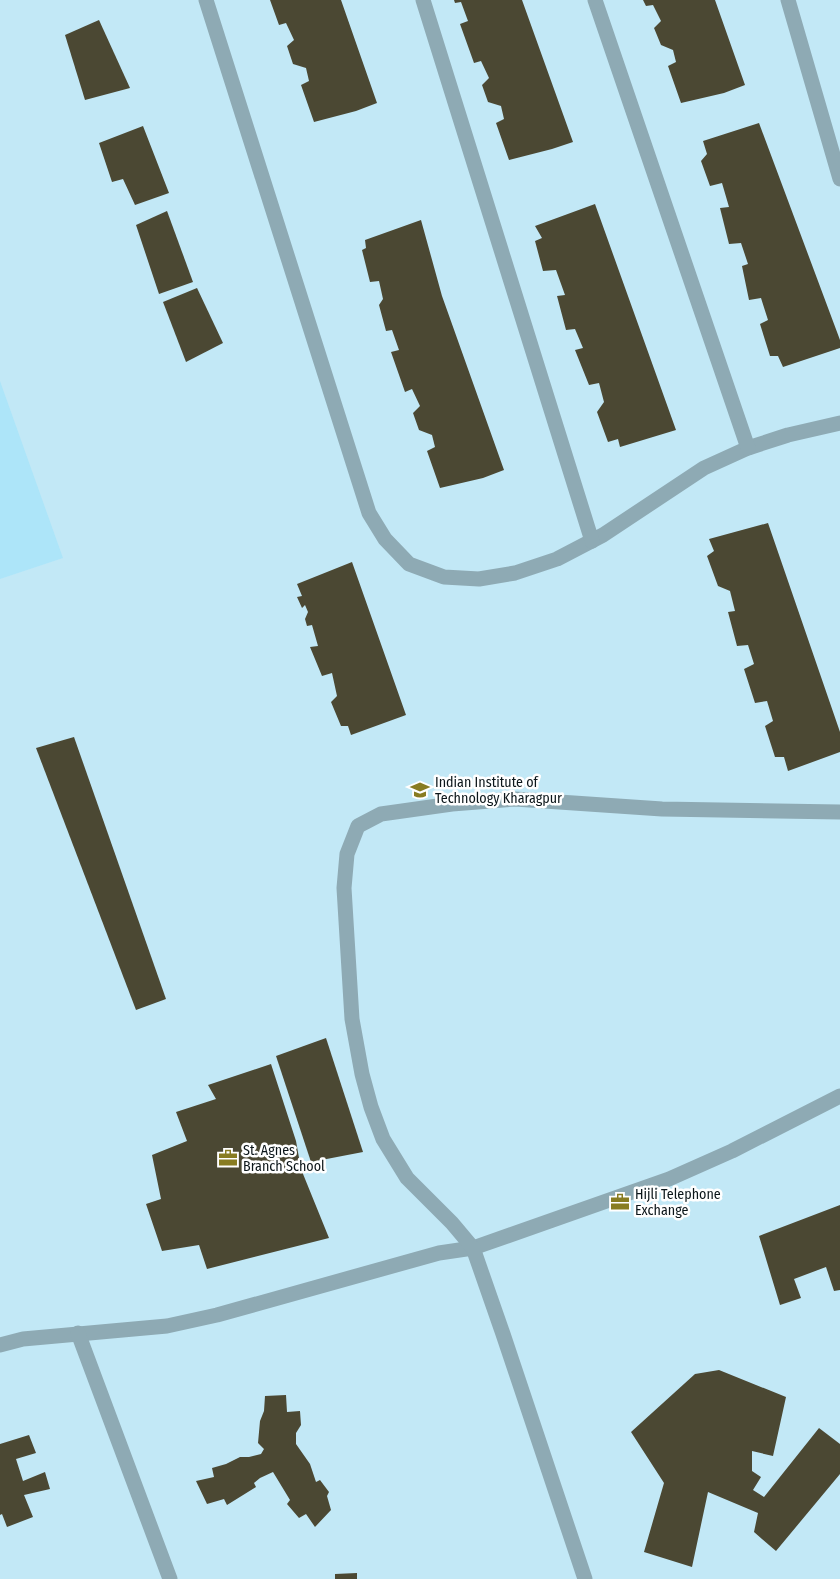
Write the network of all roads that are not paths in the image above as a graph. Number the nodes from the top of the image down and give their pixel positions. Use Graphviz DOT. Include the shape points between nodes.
graph roads {
  1 [pos="206,0"];
  2 [pos="423,0"];
  3 [pos="595,0"];
  4 [pos="788,0"];
  5 [pos="840,179"];
  6 [pos="840,423"];
  7 [pos="748,448"];
  8 [pos="592,541"];
  9 [pos="840,812"];
  10 [pos="840,1096"];
  11 [pos="473,1248"];
  12 [pos="78,1333"];
  13 [pos="0,1345"];
  14 [pos="170,1579"];
  15 [pos="585,1579"];
  1 -- 8 [label="street" via="369,512 385,539 409,564 444,577 479,580 515,573 557,559"];
  2 -- 8 [label="street"];
  3 -- 7 [label="street"];
  4 -- 5 [label="street"];
  6 -- 7 [label="street"];
  7 -- 8 [label="street" via="704,468"];
  9 -- 11 [label="street" via="662,809 516,799 381,814 358,826 347,854 344,888 352,1019 368,1099 382,1139 407,1178"];
  10 -- 11 [label="street" via="669,1179"];
  11 -- 12 [label="street" via="439,1253 209,1317 167,1326"];
  11 -- 15 [label="street"];
  12 -- 13 [label="street" via="23,1338"];
  12 -- 14 [label="street"];
}
